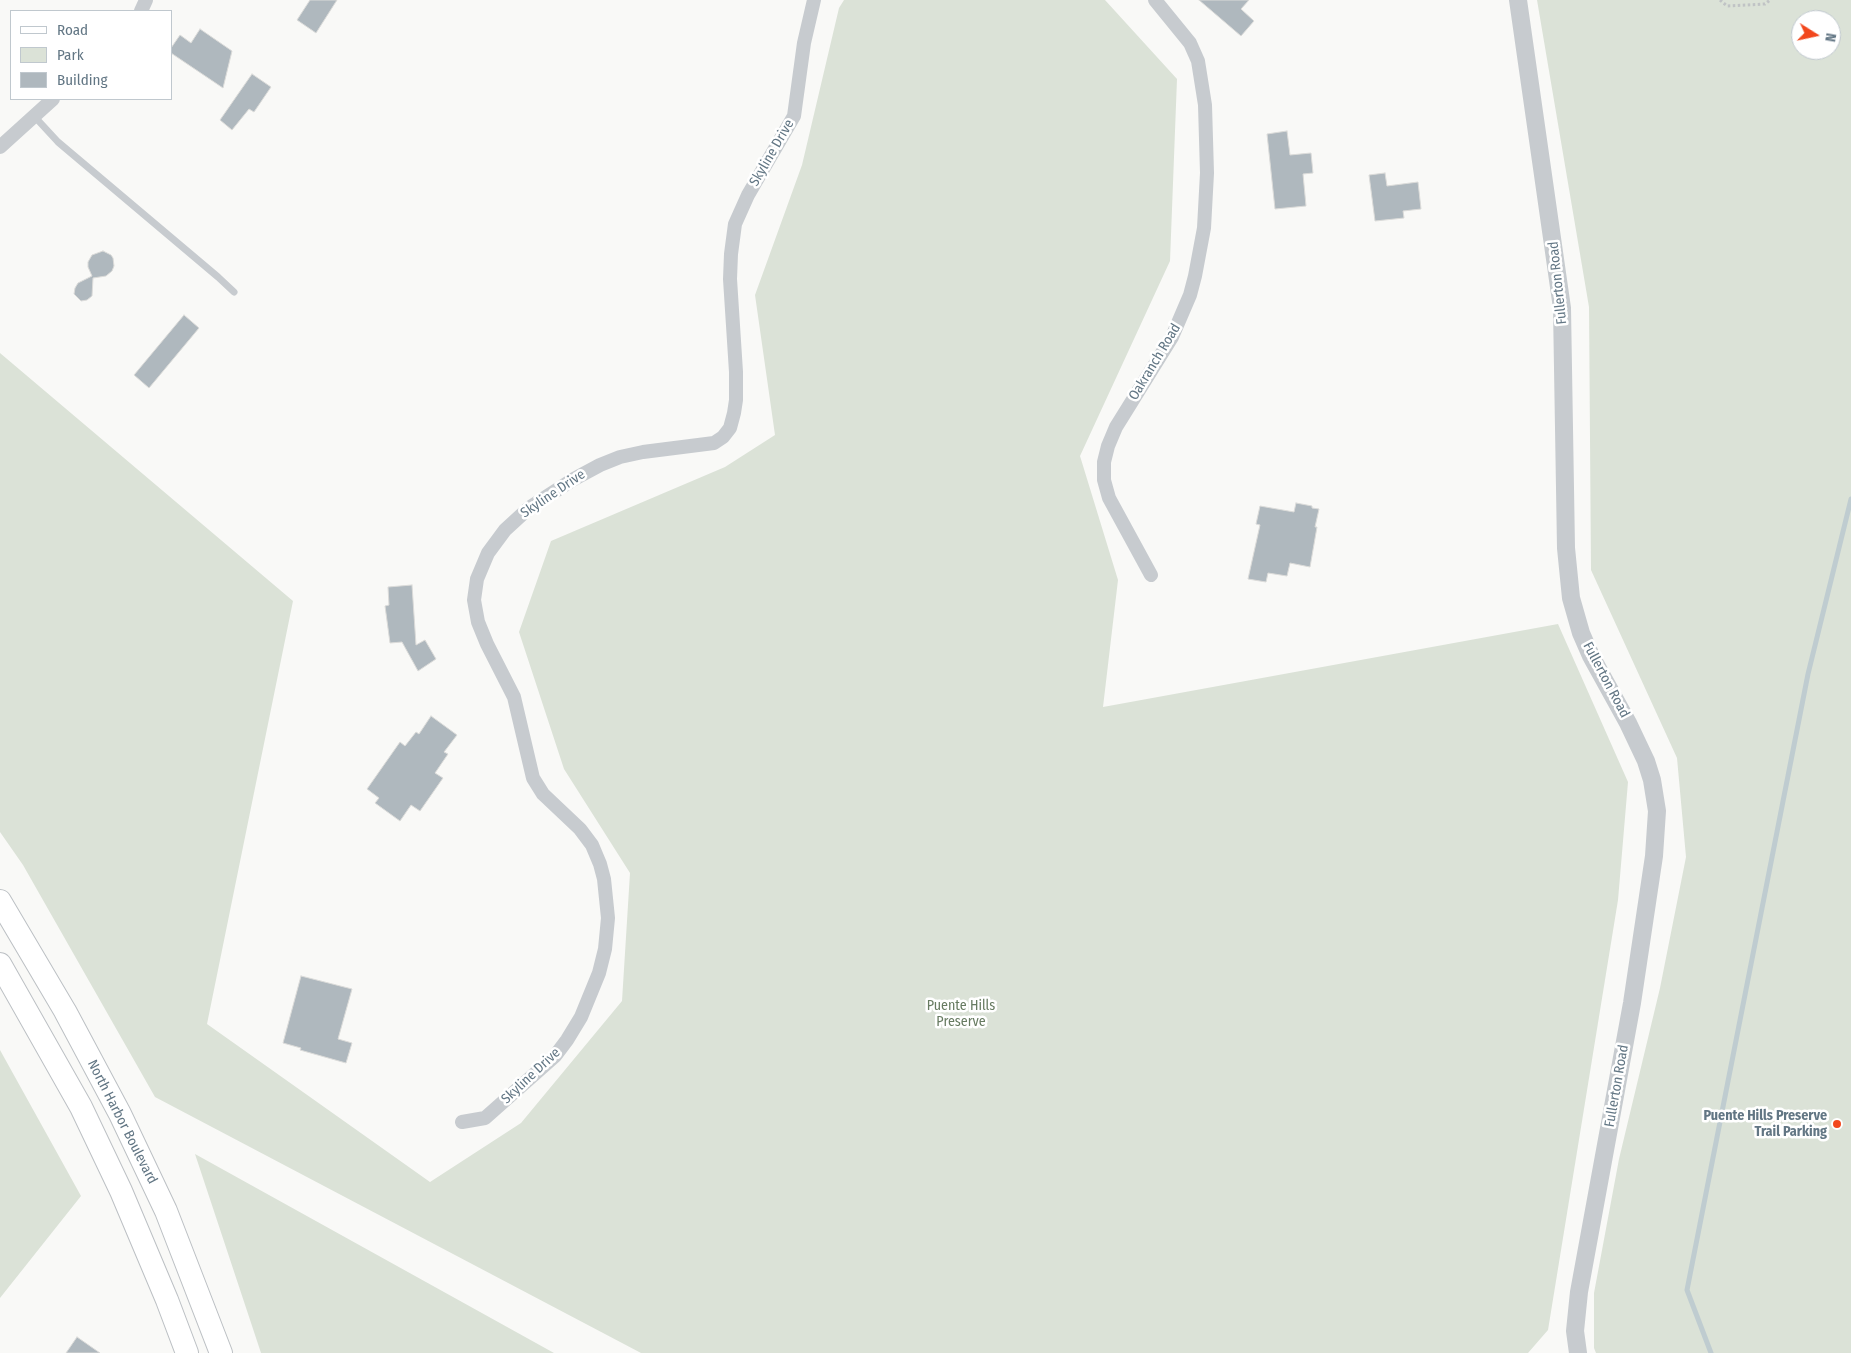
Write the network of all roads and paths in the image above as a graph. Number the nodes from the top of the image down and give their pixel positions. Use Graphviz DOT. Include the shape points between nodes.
graph roads {
  1 [pos="814,0"];
  2 [pos="1155,0"];
  3 [pos="1518,0"];
  4 [pos="1720,0"];
  5 [pos="1770,0"];
  6 [pos="52,100"];
  7 [pos="34,116"];
  8 [pos="0,147"];
  9 [pos="234,292"];
  10 [pos="1152,575"];
  11 [pos="0,901"];
  12 [pos="0,964"];
  13 [pos="462,1122"];
  14 [pos="187,1353"];
  15 [pos="221,1353"];
  16 [pos="1578,1353"];
  1 -- 13 [label="street, Skyline Drive" via="804,43 794,116 735,224 730,286 736,400 730,428 714,443 620,457 574,479 529,508 505,530 488,553 477,580 474,600 478,622 514,697 530,770 540,790 580,829 592,846 603,874 608,918 599,973 582,1017 567,1040 554,1056 486,1118"];
  2 -- 10 [label="street, Oakranch Road" via="1190,43 1198,61 1205,105 1207,173 1204,228 1190,295 1172,337 1116,428 1104,462 1109,498"];
  3 -- 16 [label="street, Fullerton Road" via="1562,308 1566,548 1571,598 1591,656 1646,761 1657,807 1656,843 1632,1004 1579,1292 1575,1331"];
  4 -- 5 [label="path" via="1727,6 1765,4"];
  6 -- 7 [label="street"];
  7 -- 8 [label="street"];
  7 -- 9 [label="lane" via="58,142"];
  11 -- 15 [label="main road, North Harbor Boulevard" via="65,1011 120,1114 166,1211"];
  12 -- 14 [label="main road" via="81,1107 121,1191"];
}
